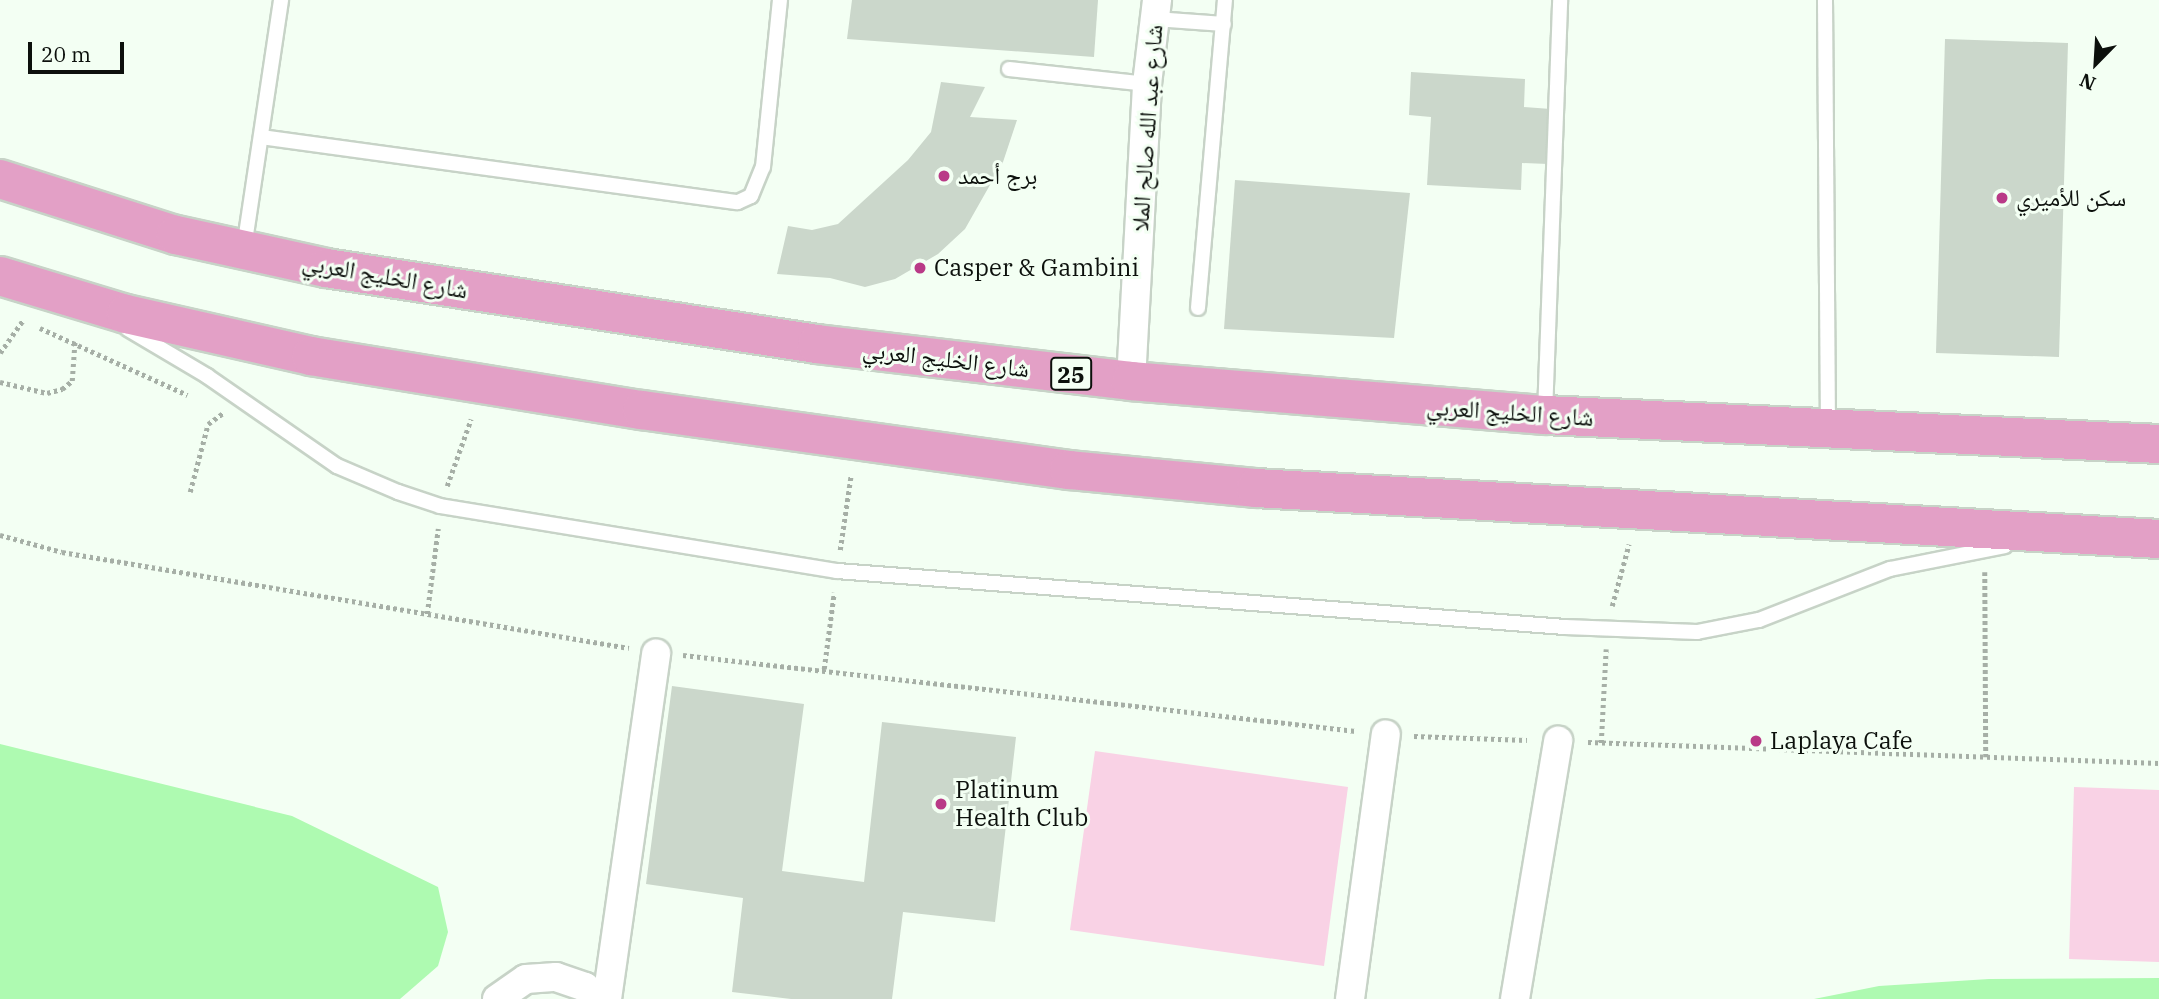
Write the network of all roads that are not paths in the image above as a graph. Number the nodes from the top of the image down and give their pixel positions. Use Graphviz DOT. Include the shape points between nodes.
graph roads {
  1 [pos="281,0"];
  2 [pos="780,0"];
  3 [pos="1225,0"];
  4 [pos="1560,0"];
  5 [pos="1825,0"];
  6 [pos="1156,10"];
  7 [pos="1224,24"];
  8 [pos="1009,69"];
  9 [pos="1147,84"];
  10 [pos="261,137"];
  11 [pos="0,179"];
  12 [pos="244,250"];
  13 [pos="0,276"];
  14 [pos="44,290"];
  15 [pos="1198,309"];
  16 [pos="1131,381"];
  17 [pos="1545,415"];
  18 [pos="1828,431"];
  19 [pos="2159,444"];
  20 [pos="2096,538"];
  21 [pos="2159,539"];
  22 [pos="656,653"];
  23 [pos="1386,734"];
  24 [pos="1558,741"];
  25 [pos="497,999"];
  26 [pos="596,999"];
  27 [pos="607,999"];
  28 [pos="1350,999"];
  29 [pos="1515,999"];
  1 -- 10 [label="lane"];
  2 -- 10 [label="lane" via="763,167 751,196 738,202"];
  3 -- 7 [label="lane"];
  4 -- 17 [label="lane"];
  5 -- 18 [label="lane"];
  6 -- 7 [label="lane"];
  6 -- 9 [label="street, شارع عبد الله صالح الملا"];
  7 -- 15 [label="lane"];
  8 -- 9 [label="lane"];
  9 -- 16 [label="street, شارع عبد الله صالح الملا"];
  10 -- 12 [label="lane"];
  11 -- 12 [label="main road, شارع الخليج العربي / 25" via="90,211"];
  12 -- 16 [label="main road, شارع الخليج العربي / 25" via="326,268 655,321"];
  13 -- 14 [label="main road"];
  14 -- 20 [label="main road" via="211,335 397,371 1069,470 1256,488"];
  14 -- 20 [label="lane" via="136,333 337,466 440,506 899,578 1565,627 1698,632 1759,620 1889,569 1985,549"];
  16 -- 17 [label="main road, شارع الخليج العربي / 25"];
  17 -- 18 [label="main road, شارع الخليج العربي / 25"];
  18 -- 19 [label="main road, شارع الخليج العربي / 25"];
  20 -- 21 [label="main road"];
  22 -- 27 [label="street"];
  23 -- 28 [label="street"];
  24 -- 29 [label="street"];
  25 -- 26 [label="street" via="526,979 556,976 585,987"];
}
